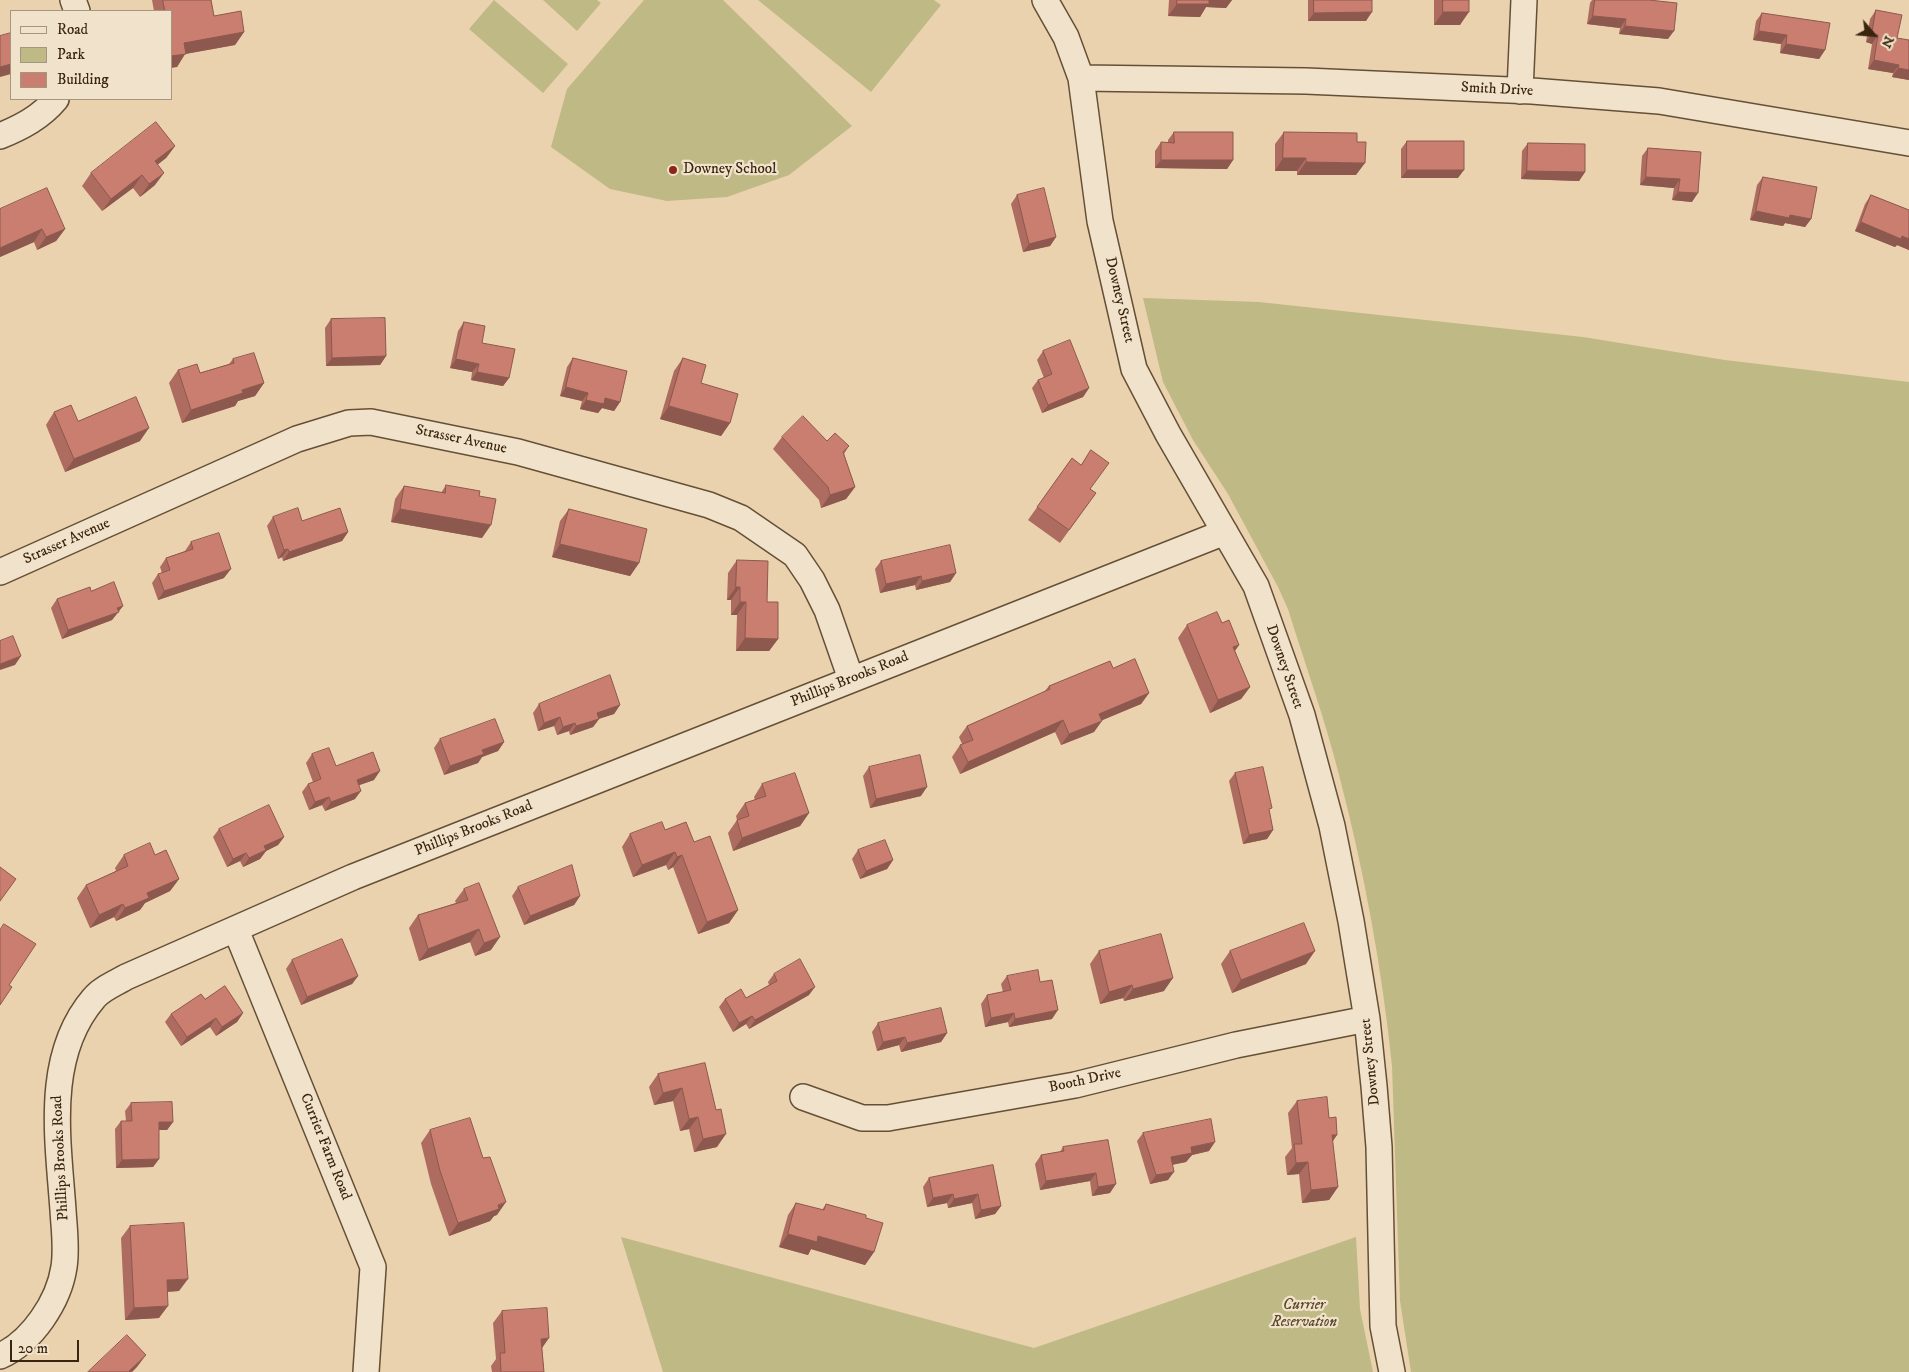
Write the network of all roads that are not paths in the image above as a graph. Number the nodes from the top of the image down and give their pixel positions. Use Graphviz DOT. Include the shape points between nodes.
graph roads {
  1 [pos="1045,0"];
  2 [pos="1524,0"];
  3 [pos="1081,78"];
  4 [pos="1520,91"];
  5 [pos="55,100"];
  6 [pos="0,136"];
  7 [pos="1909,143"];
  8 [pos="1225,532"];
  9 [pos="0,572"];
  10 [pos="851,679"];
  11 [pos="236,930"];
  12 [pos="1367,1019"];
  13 [pos="803,1098"];
  14 [pos="0,1356"];
  15 [pos="366,1372"];
  16 [pos="1392,1372"];
  1 -- 3 [label="street, Downey Street" via="1066,37"];
  2 -- 4 [label="street"];
  3 -- 4 [label="street, Smith Drive" via="1306,81"];
  3 -- 8 [label="street, Downey Street" via="1100,221 1134,369"];
  4 -- 7 [label="street, Smith Drive" via="1659,101"];
  5 -- 6 [label="street" via="45,113"];
  8 -- 10 [label="street, Phillips Brooks Road"];
  8 -- 12 [label="street, Downey Street" via="1256,586 1302,715 1332,826"];
  9 -- 10 [label="street, Strasser Avenue" via="297,439 349,423 371,422 518,452 709,505 741,518 795,555 808,574 827,610"];
  10 -- 11 [label="street, Phillips Brooks Road" via="353,877"];
  11 -- 14 [label="street, Phillips Brooks Road" via="126,978 95,997 75,1028 58,1086 64,1267 39,1324 8,1353"];
  11 -- 15 [label="street, Currier Farm Road" via="373,1267"];
  12 -- 13 [label="street, Booth Drive" via="1236,1045 1075,1085 888,1118 862,1118"];
  12 -- 16 [label="street, Downey Street" via="1379,1147 1383,1326"];
}
